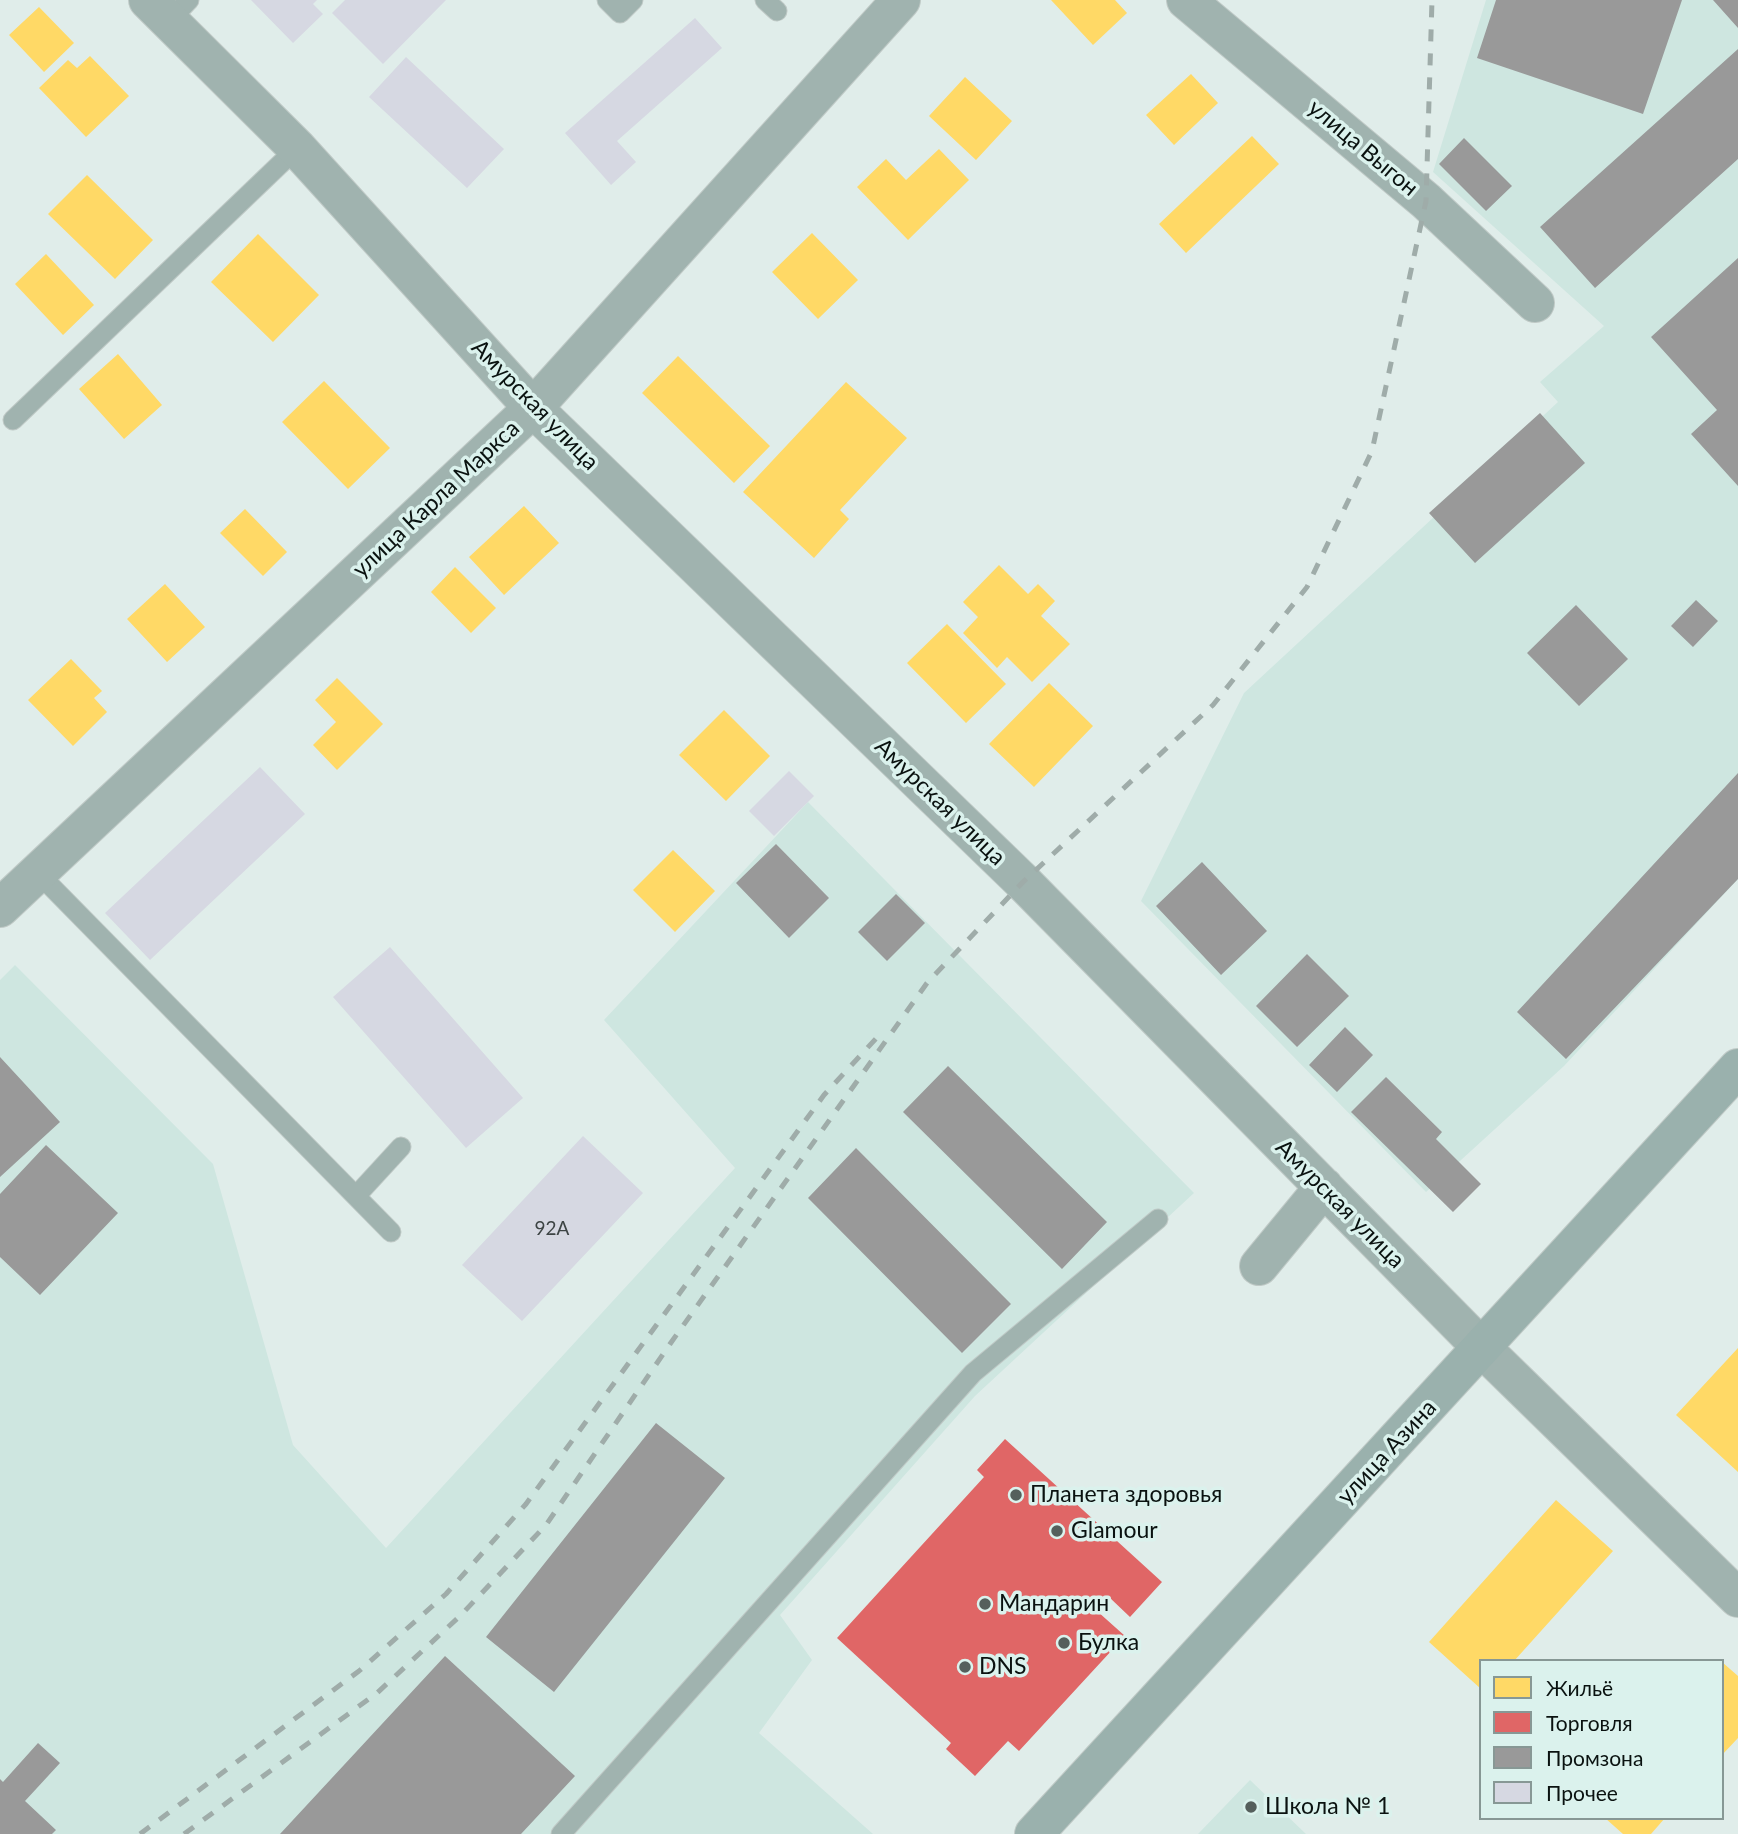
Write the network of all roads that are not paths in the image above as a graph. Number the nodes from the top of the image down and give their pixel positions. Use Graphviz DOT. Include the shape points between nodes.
graph roads {
  1 [pos="607,0"];
  2 [pos="633,0"];
  3 [pos="901,0"];
  4 [pos="1186,0"];
  5 [pos="169,7"];
  6 [pos="297,148"];
  7 [pos="1535,303"];
  8 [pos="533,408"];
  9 [pos="13,420"];
  10 [pos="39,874"];
  11 [pos="0,908"];
  12 [pos="1738,1068"];
  13 [pos="401,1147"];
  14 [pos="1324,1187"];
  15 [pos="356,1196"];
  16 [pos="1158,1219"];
  17 [pos="391,1232"];
  18 [pos="1259,1266"];
  19 [pos="1482,1348"];
  20 [pos="1738,1598"];
  21 [pos="561,1834"];
  22 [pos="1034,1834"];
  1 -- 2 [label="lane" via="620,13"];
  3 -- 8 [label="street, улица Карла Маркса"];
  4 -- 7 [label="street, улица Выгон" via="1426,201"];
  5 -- 6 [label="street, Амурская улица"];
  6 -- 8 [label="street, Амурская улица"];
  6 -- 9 [label="lane"];
  8 -- 10 [label="street, улица Карла Маркса"];
  8 -- 14 [label="street, Амурская улица" via="1023,882"];
  10 -- 11 [label="street, улица Карла Маркса"];
  10 -- 15 [label="lane"];
  12 -- 19 [label="main road, улица Азина"];
  13 -- 15 [label="lane"];
  14 -- 18 [label="street"];
  14 -- 19 [label="street, Амурская улица"];
  15 -- 17 [label="lane"];
  16 -- 21 [label="lane" via="973,1373"];
  19 -- 20 [label="street, Амурская улица"];
  19 -- 22 [label="main road, улица Азина"];
}
